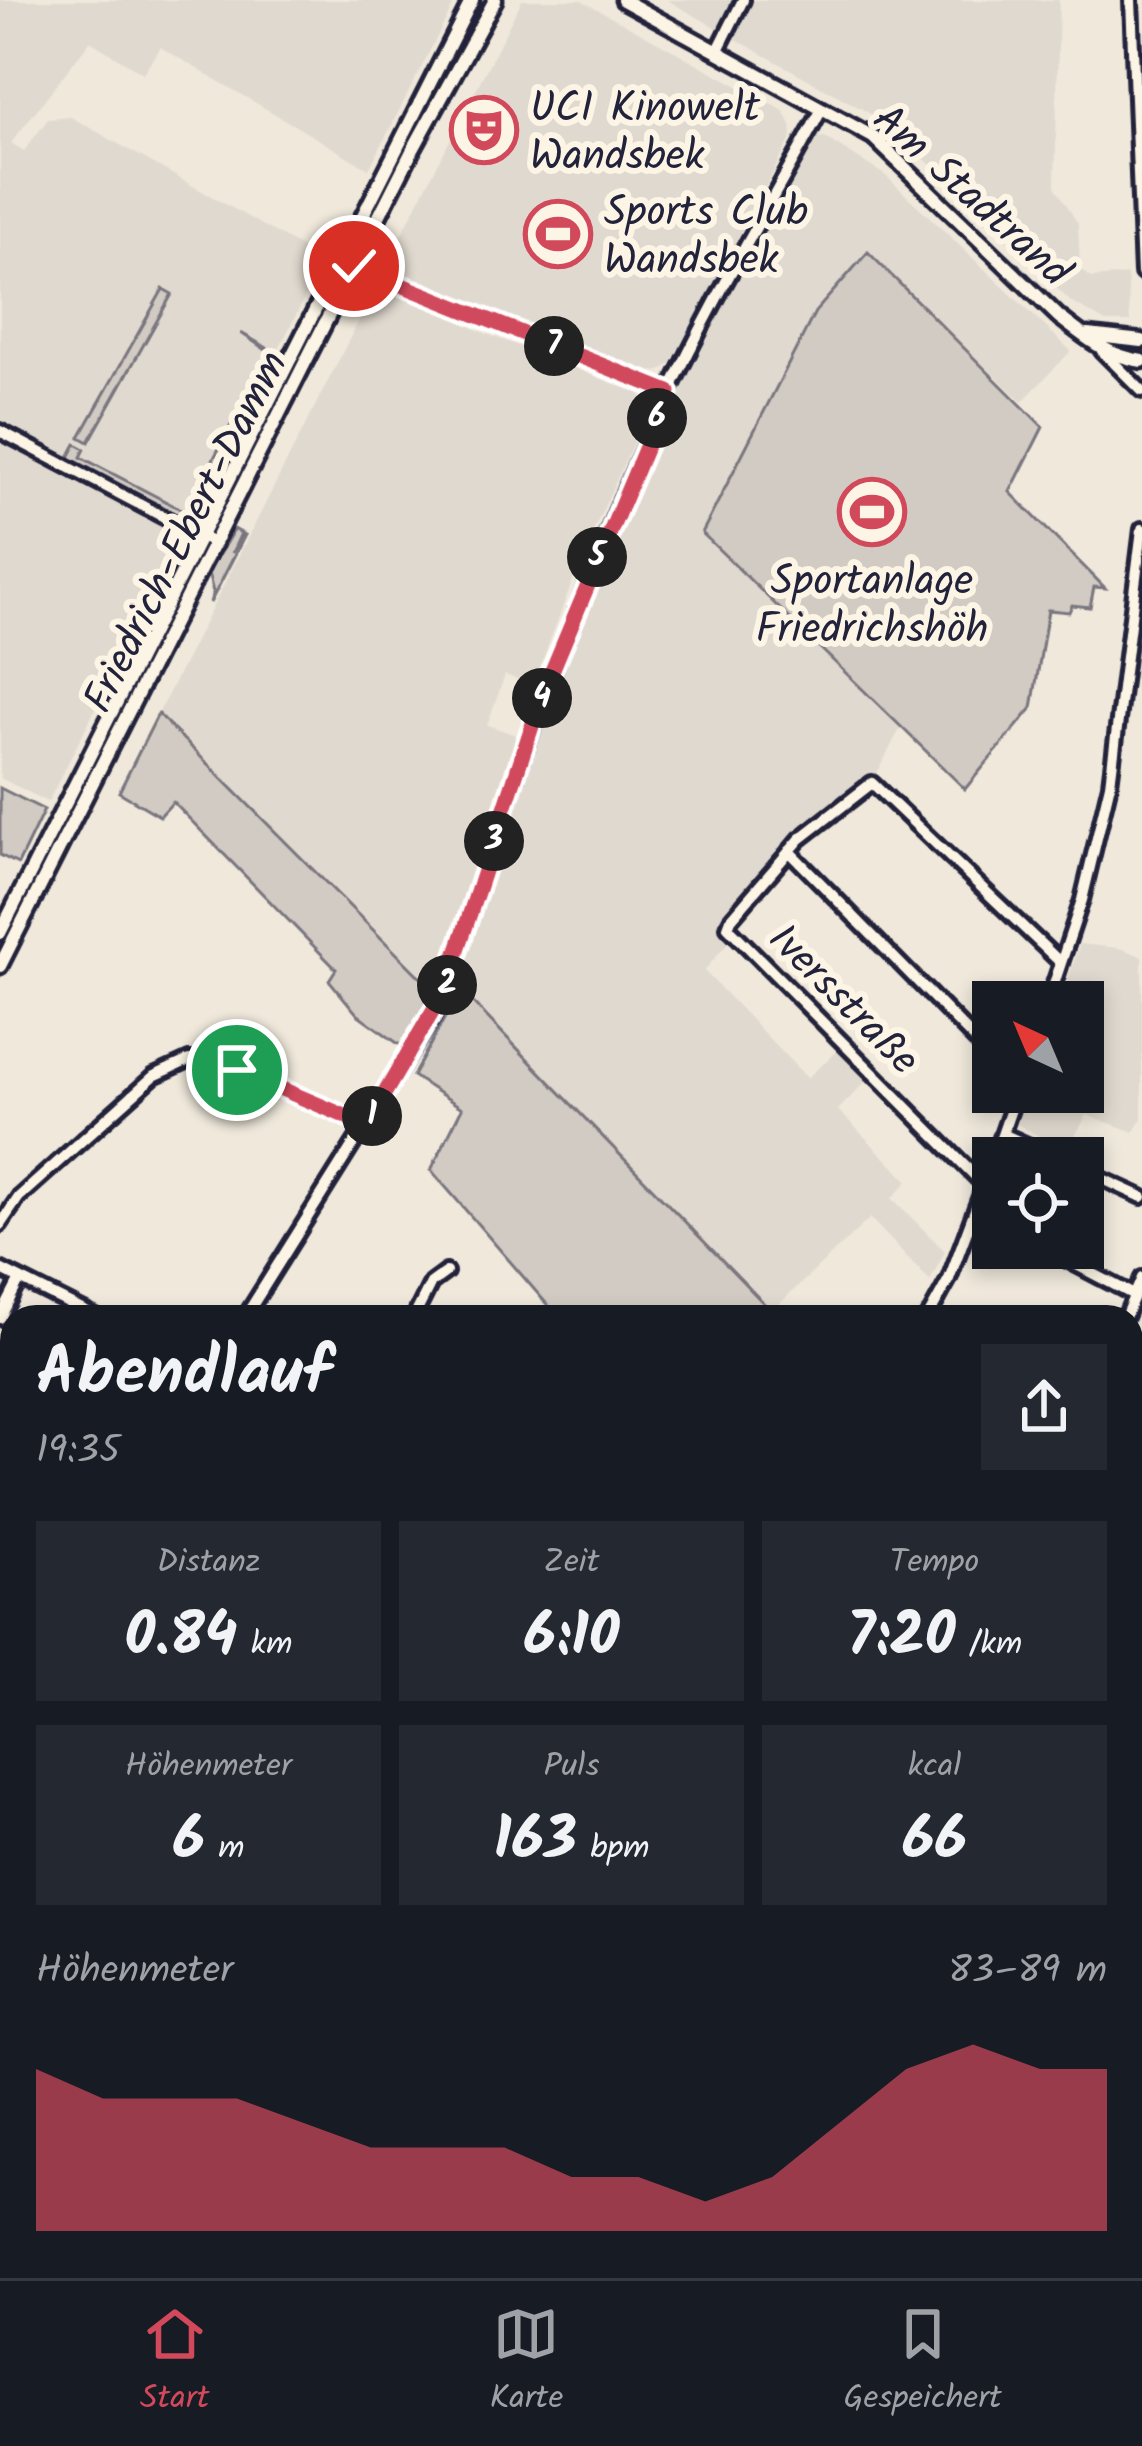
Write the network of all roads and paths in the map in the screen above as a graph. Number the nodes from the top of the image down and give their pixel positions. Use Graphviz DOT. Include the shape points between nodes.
graph roads {
  1 [pos="472,0"];
  2 [pos="495,0"];
  3 [pos="622,0"];
  4 [pos="743,0"];
  5 [pos="1131,0"];
  6 [pos="717,52"];
  7 [pos="1137,56"];
  8 [pos="822,109"];
  9 [pos="347,263"];
  10 [pos="1142,273"];
  11 [pos="1088,335"];
  12 [pos="1142,341"];
  13 [pos="1102,351"];
  14 [pos="1142,361"];
  15 [pos="1142,391"];
  16 [pos="669,392"];
  17 [pos="0,431"];
  18 [pos="1142,529"];
  19 [pos="209,541"];
  20 [pos="1137,614"];
  21 [pos="789,851"];
  22 [pos="0,933"];
  23 [pos="1061,963"];
  24 [pos="0,966"];
  25 [pos="1055,981"];
  26 [pos="972,1037"];
  27 [pos="1010,1113"];
  28 [pos="366,1125"];
  29 [pos="1003,1134"];
  30 [pos="1002,1137"];
  31 [pos="1010,1137"];
  32 [pos="972,1173"];
  33 [pos="1104,1180"];
  34 [pos="1142,1197"];
  35 [pos="972,1220"];
  36 [pos="0,1225"];
  37 [pos="0,1269"];
  38 [pos="1084,1269"];
  39 [pos="446,1272"];
  40 [pos="20,1279"];
  41 [pos="1142,1279"];
  42 [pos="1134,1295"];
  43 [pos="7,1305"];
  44 [pos="72,1305"];
  45 [pos="252,1305"];
  46 [pos="419,1305"];
  47 [pos="935,1305"];
  48 [pos="1130,1305"];
  1 -- 9 [label="main road, Friedrich-Ebert-Damm"];
  2 -- 9 [label="main road, Friedrich-Ebert-Damm"];
  3 -- 6 [label="main road, Am Stadtrand"];
  4 -- 6 [label="street"];
  5 -- 7 [label="street"];
  6 -- 8 [label="main road, Am Stadtrand"];
  7 -- 10 [label="street"];
  8 -- 11 [label="main road, Am Stadtrand" via="887,148"];
  8 -- 16 [label="street"];
  9 -- 16 [label="street"];
  9 -- 19 [label="main road, Friedrich-Ebert-Damm"];
  11 -- 12 [label="main road, Am Stadtrand"];
  11 -- 13 [label="main road, Am Stadtrand"];
  13 -- 14 [label="main road"];
  13 -- 15 [label="street"];
  16 -- 28 [label="street" via="544,690 444,992"];
  17 -- 19 [label="street"];
  18 -- 20 [label="street"];
  19 -- 22 [label="main road, Friedrich-Ebert-Damm"];
  19 -- 24 [label="main road, Friedrich-Ebert-Damm"];
  20 -- 23 [label="street" via="1110,784"];
  21 -- 23 [label="street" via="872,783"];
  21 -- 26 [label="street"];
  21 -- 32 [label="street, Iversstraße" via="728,927"];
  23 -- 25 [label="street"];
  27 -- 29 [label="street"];
  28 -- 36 [label="street" via="215,1061 189,1060 154,1076 19,1198"];
  28 -- 45 [label="street"];
  29 -- 30 [label="street"];
  29 -- 31 [label="street"];
  33 -- 34 [label="street"];
  35 -- 47 [label="street"];
  37 -- 40 [label="street"];
  38 -- 42 [label="street"];
  39 -- 46 [label="street"];
  40 -- 43 [label="street"];
  40 -- 44 [label="street"];
  41 -- 42 [label="street"];
  42 -- 48 [label="street"];
}
